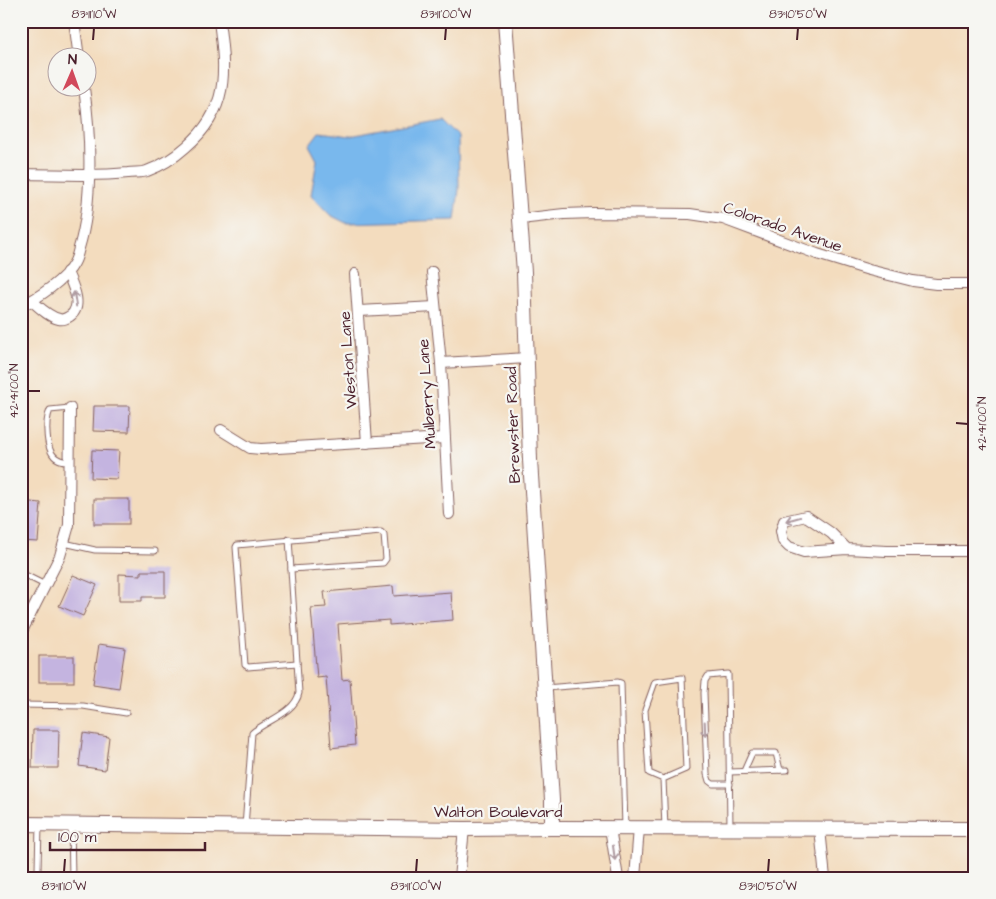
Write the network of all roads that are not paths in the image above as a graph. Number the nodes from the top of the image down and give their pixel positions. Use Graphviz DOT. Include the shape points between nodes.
graph roads {
  1 [pos="74,21"];
  2 [pos="219,21"];
  3 [pos="505,21"];
  4 [pos="78,48"];
  5 [pos="85,98"];
  6 [pos="21,174"];
  7 [pos="88,174"];
  8 [pos="520,219"];
  9 [pos="67,272"];
  10 [pos="432,272"];
  11 [pos="355,274"];
  12 [pos="975,284"];
  13 [pos="32,301"];
  14 [pos="21,306"];
  15 [pos="435,307"];
  16 [pos="359,311"];
  17 [pos="527,358"];
  18 [pos="441,364"];
  19 [pos="70,408"];
  20 [pos="221,430"];
  21 [pos="444,438"];
  22 [pos="367,444"];
  23 [pos="70,462"];
  24 [pos="449,514"];
  25 [pos="289,540"];
  26 [pos="64,543"];
  27 [pos="847,549"];
  28 [pos="155,551"];
  29 [pos="975,552"];
  30 [pos="291,569"];
  31 [pos="21,573"];
  32 [pos="45,584"];
  33 [pos="21,633"];
  34 [pos="297,663"];
  35 [pos="544,688"];
  36 [pos="21,705"];
  37 [pos="126,713"];
  38 [pos="780,770"];
  39 [pos="788,770"];
  40 [pos="744,771"];
  41 [pos="730,772"];
  42 [pos="663,779"];
  43 [pos="730,784"];
  44 [pos="21,824"];
  45 [pos="38,824"];
  46 [pos="71,824"];
  47 [pos="245,827"];
  48 [pos="552,828"];
  49 [pos="610,828"];
  50 [pos="625,828"];
  51 [pos="640,828"];
  52 [pos="666,828"];
  53 [pos="975,828"];
  54 [pos="464,829"];
  55 [pos="730,829"];
  56 [pos="820,829"];
  57 [pos="38,870"];
  58 [pos="72,878"];
  59 [pos="459,878"];
  60 [pos="618,878"];
  61 [pos="635,878"];
  62 [pos="824,878"];
  1 -- 4 [label="street"];
  2 -- 7 [label="street" via="224,58 221,93 211,120 198,136 177,154 147,171"];
  3 -- 8 [label="main road, Brewster Road"];
  5 -- 7 [label="street"];
  6 -- 7 [label="street"];
  7 -- 9 [label="street" via="88,210 74,263"];
  8 -- 12 [label="street, Colorado Avenue" via="593,212 690,214 724,219 817,254 913,281"];
  8 -- 17 [label="main road, Brewster Road"];
  9 -- 13 [label="street"];
  13 -- 9 [label="street, one-way" via="58,319 70,316 78,304"];
  10 -- 15 [label="street, Mulberry Lane"];
  11 -- 16 [label="street, Weston Lane"];
  13 -- 14 [label="street"];
  15 -- 16 [label="street"];
  15 -- 18 [label="street, Mulberry Lane"];
  16 -- 22 [label="street, Weston Lane"];
  17 -- 18 [label="street"];
  17 -- 35 [label="main road, Brewster Road"];
  18 -- 21 [label="street, Mulberry Lane"];
  19 -- 23 [label="street"];
  19 -- 23 [label="lane" via="50,410 48,416 49,450 58,460"];
  20 -- 22 [label="street" via="250,448"];
  21 -- 22 [label="street"];
  21 -- 24 [label="street, Mulberry Lane"];
  23 -- 26 [label="street" via="69,526"];
  25 -- 30 [label="lane"];
  25 -- 30 [label="lane" via="381,532 386,559 383,563"];
  25 -- 34 [label="lane" via="236,547 245,665"];
  26 -- 28 [label="lane" via="95,550"];
  26 -- 32 [label="street"];
  27 -- 27 [label="street, one-way" via="832,533 806,516 784,521 782,541 789,547 804,552"];
  27 -- 29 [label="street"];
  30 -- 34 [label="lane"];
  31 -- 32 [label="lane"];
  32 -- 33 [label="street"];
  34 -- 47 [label="lane" via="299,693 296,702 252,733"];
  35 -- 48 [label="main road, Brewster Road"];
  35 -- 50 [label="lane" via="621,683"];
  36 -- 37 [label="lane" via="83,706"];
  38 -- 39 [label="lane"];
  38 -- 40 [label="lane"];
  38 -- 40 [label="lane" via="776,753 752,754"];
  40 -- 41 [label="lane"];
  41 -- 43 [label="lane"];
  41 -- 43 [label="lane, one-way" via="728,674 708,676 704,692 707,774 714,784"];
  42 -- 42 [label="lane" via="686,769 682,678 655,682 645,710 649,773"];
  42 -- 52 [label="lane"];
  43 -- 55 [label="lane"];
  44 -- 45 [label="main road, Walton Boulevard"];
  45 -- 46 [label="main road, Walton Boulevard"];
  45 -- 57 [label="lane"];
  46 -- 47 [label="main road, Walton Boulevard"];
  46 -- 58 [label="lane"];
  47 -- 54 [label="main road, Walton Boulevard"];
  48 -- 49 [label="main road, Walton Boulevard"];
  48 -- 54 [label="main road, Walton Boulevard"];
  49 -- 50 [label="main road, Walton Boulevard"];
  49 -- 60 [label="street, one-way"];
  50 -- 51 [label="main road, Walton Boulevard"];
  51 -- 52 [label="main road, Walton Boulevard"];
  51 -- 61 [label="street"];
  52 -- 55 [label="main road, Walton Boulevard"];
  53 -- 56 [label="main road, Walton Boulevard"];
  54 -- 59 [label="street"];
  55 -- 56 [label="main road, Walton Boulevard"];
  56 -- 62 [label="street"];
}
